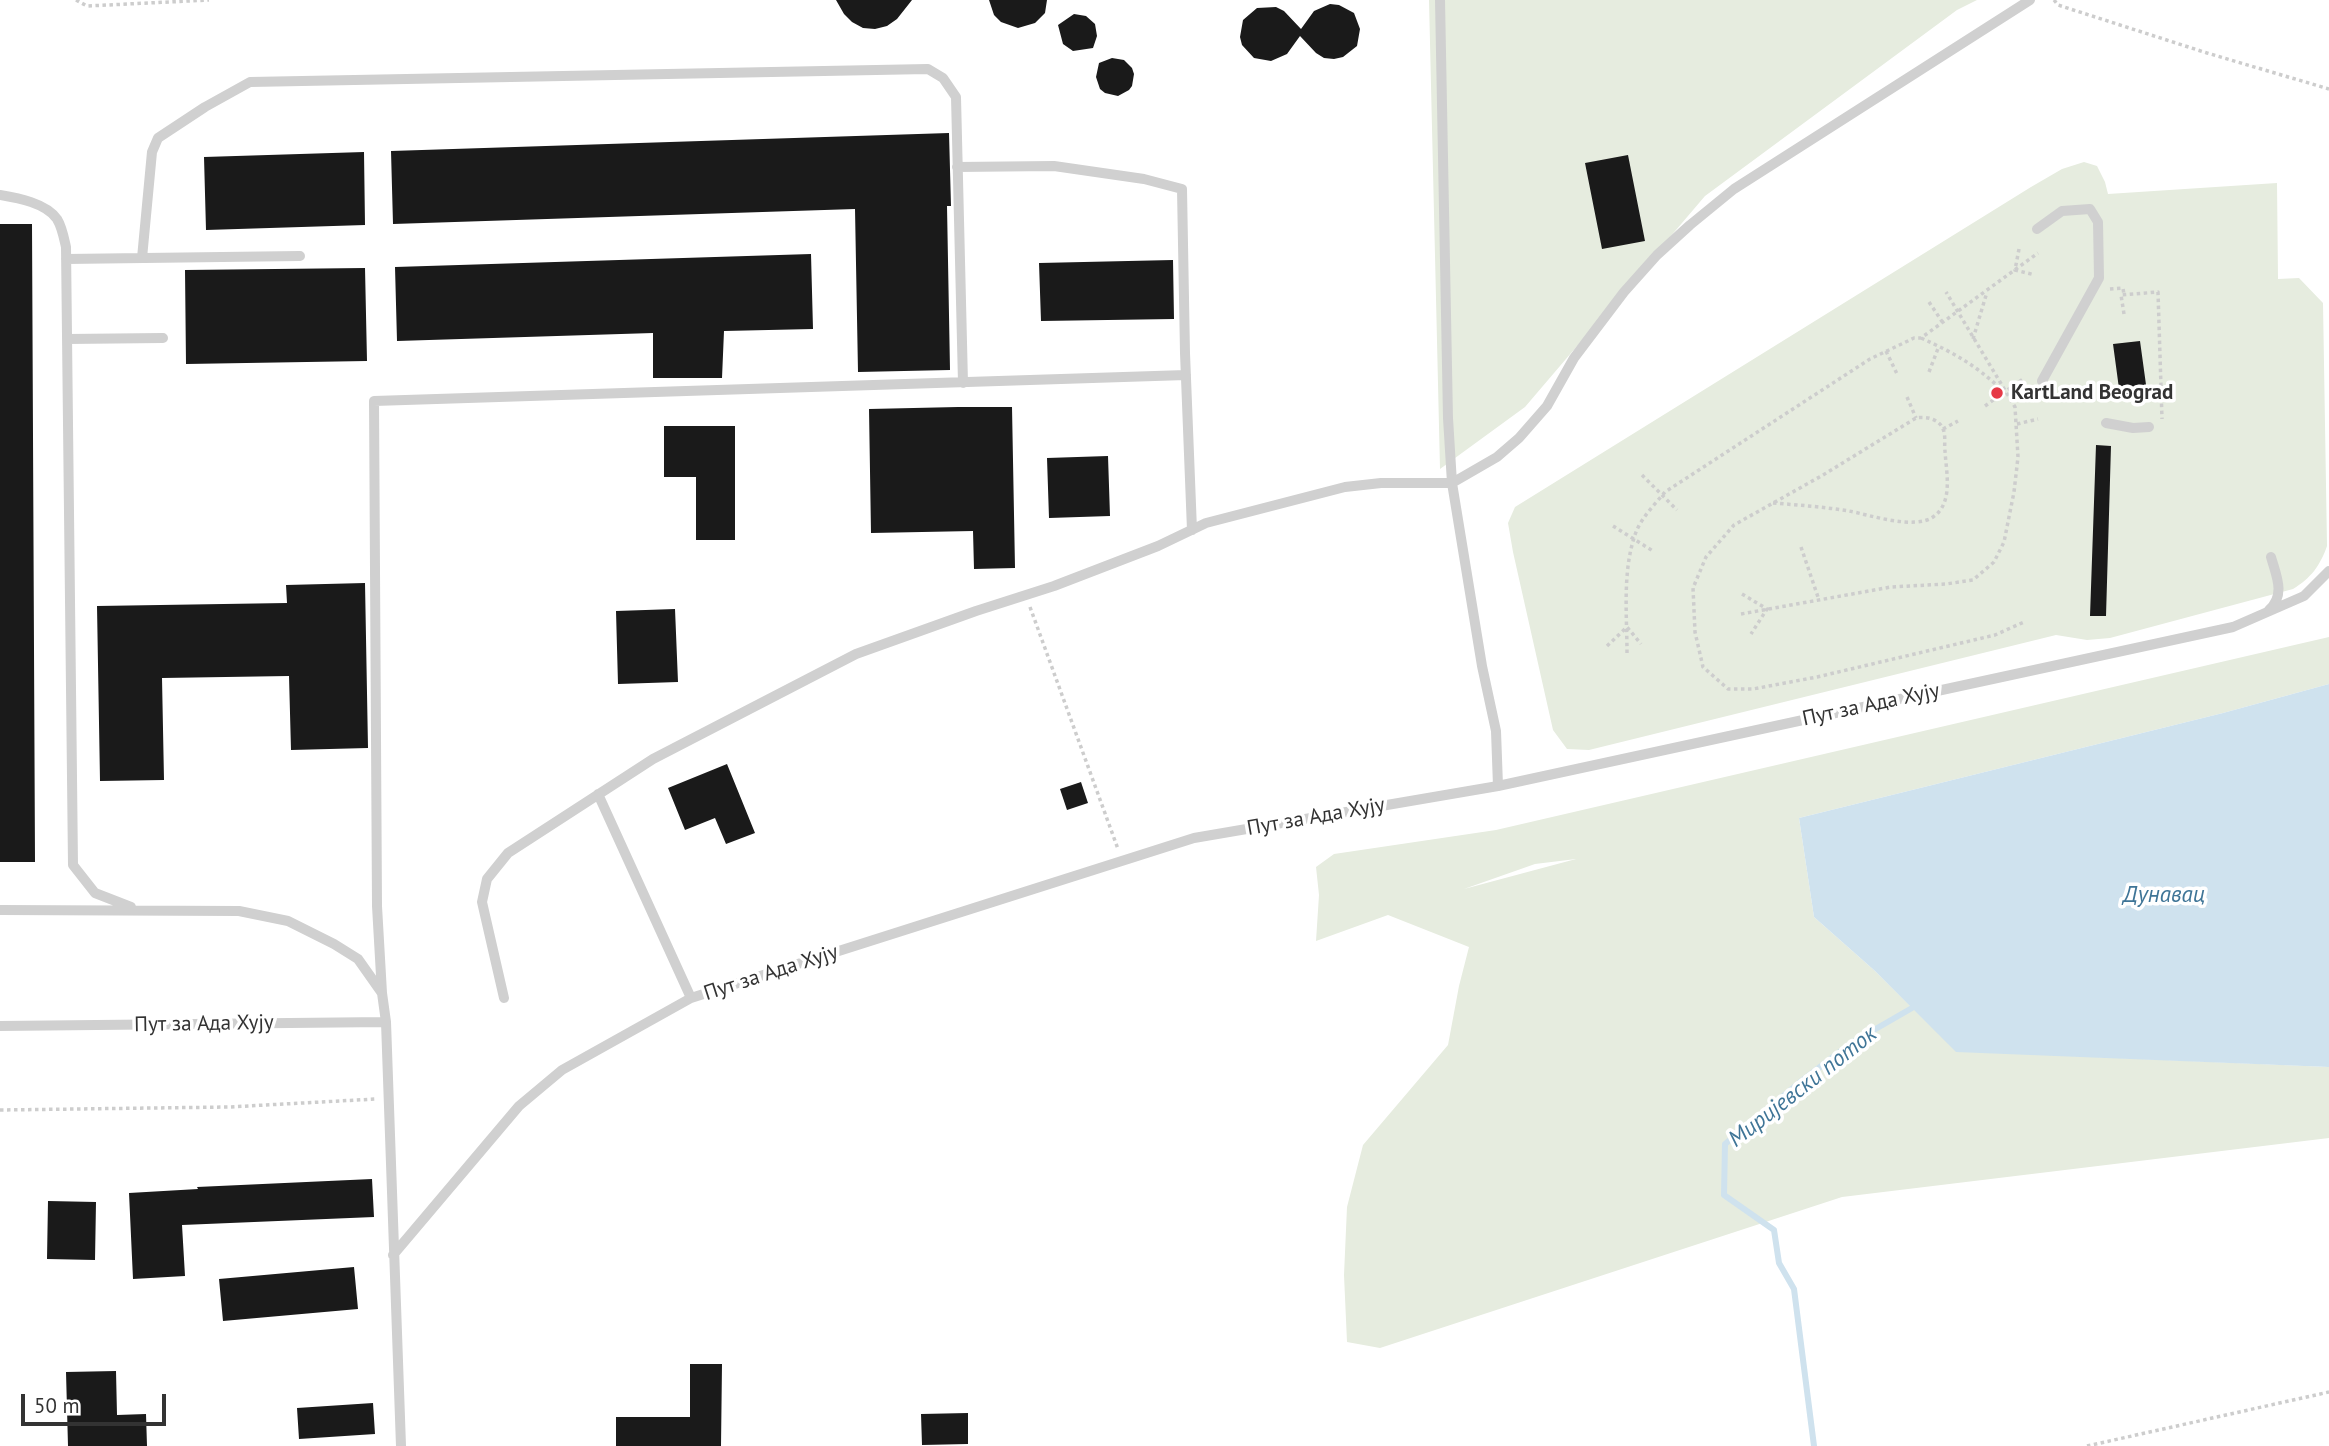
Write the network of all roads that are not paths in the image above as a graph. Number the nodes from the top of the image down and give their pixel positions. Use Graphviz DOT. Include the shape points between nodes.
graph roads {
  1 [pos="1440,0"];
  2 [pos="2030,0"];
  3 [pos="957,167"];
  4 [pos="0,195"];
  5 [pos="2037,229"];
  6 [pos="300,256"];
  7 [pos="142,258"];
  8 [pos="66,259"];
  9 [pos="163,338"];
  10 [pos="67,339"];
  11 [pos="1185,375"];
  12 [pos="2042,381"];
  13 [pos="962,383"];
  14 [pos="2106,423"];
  15 [pos="2149,427"];
  16 [pos="1452,483"];
  17 [pos="1192,530"];
  18 [pos="2271,557"];
  19 [pos="2329,571"];
  20 [pos="2324,583"];
  21 [pos="2262,616"];
  22 [pos="1498,786"];
  23 [pos="598,794"];
  24 [pos="136,909"];
  25 [pos="0,910"];
  26 [pos="382,993"];
  27 [pos="504,998"];
  28 [pos="691,998"];
  29 [pos="386,1022"];
  30 [pos="0,1026"];
  31 [pos="393,1255"];
  32 [pos="401,1446"];
  1 -- 16 [label="lane"];
  2 -- 16 [label="lane" via="1734,189 1690,225 1657,255 1597,326 1546,406 1519,438 1497,457"];
  3 -- 7 [label="lane" via="956,97 943,78 928,69 250,82 158,138 152,152"];
  3 -- 11 [label="lane" via="1054,166 1144,178 1182,189"];
  3 -- 13 [label="lane"];
  4 -- 8 [label="lane" via="50,212 62,230"];
  5 -- 12 [label="lane" via="2063,211 2090,209 2098,222 2099,278"];
  6 -- 7 [label="lane"];
  7 -- 8 [label="lane"];
  8 -- 10 [label="lane"];
  9 -- 10 [label="lane"];
  10 -- 24 [label="lane" via="73,865 94,894"];
  11 -- 13 [label="lane"];
  11 -- 17 [label="lane"];
  13 -- 26 [label="lane" via="374,401 377,906"];
  14 -- 15 [label="lane"];
  16 -- 17 [label="lane" via="1345,487"];
  16 -- 22 [label="lane" via="1496,731"];
  17 -- 23 [label="lane" via="1026,595 856,654 653,759"];
  18 -- 21 [label="lane" via="2280,588 2276,604"];
  19 -- 20 [label="lane, Пут за Ада Хују"];
  20 -- 21 [label="lane, Пут за Ада Хују"];
  21 -- 22 [label="lane, Пут за Ада Хују" via="2233,627"];
  22 -- 28 [label="lane, Пут за Ада Хују" via="1194,838"];
  23 -- 27 [label="lane" via="508,853 487,878 482,902"];
  23 -- 28 [label="lane"];
  24 -- 25 [label="lane"];
  24 -- 26 [label="lane" via="239,911 288,921 358,959"];
  26 -- 29 [label="lane"];
  28 -- 31 [label="lane, Пут за Ада Хују" via="562,1070 519,1106"];
  29 -- 30 [label="lane, Пут за Ада Хују"];
  29 -- 31 [label="lane"];
  31 -- 32 [label="lane"];
}
